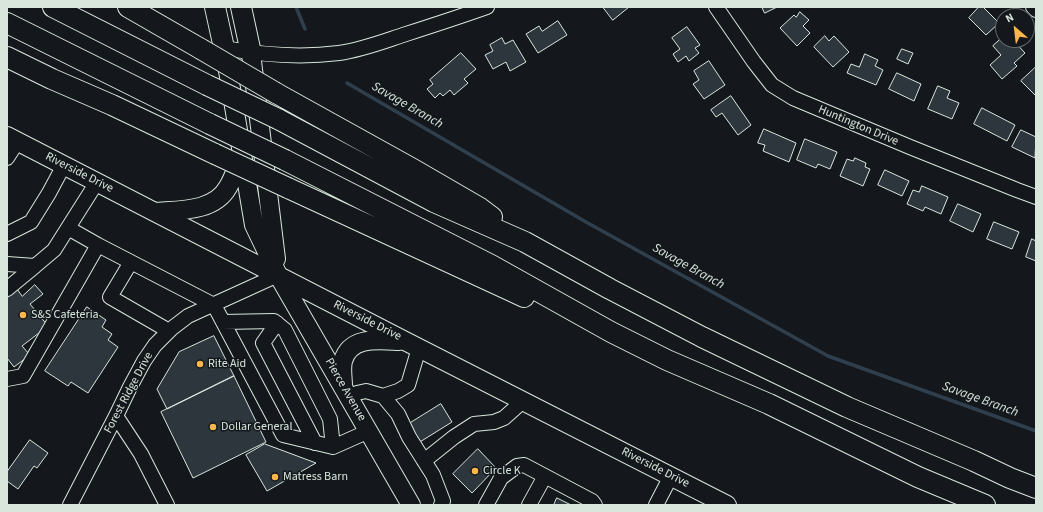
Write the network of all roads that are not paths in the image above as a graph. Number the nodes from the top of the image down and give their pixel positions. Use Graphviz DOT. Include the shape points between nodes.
graph roads {
  1 [pos="54,7"];
  2 [pos="128,7"];
  3 [pos="215,7"];
  4 [pos="241,7"];
  5 [pos="487,7"];
  6 [pos="716,7"];
  7 [pos="1033,7"];
  8 [pos="1036,10"];
  9 [pos="7,23"];
  10 [pos="224,48"];
  11 [pos="251,53"];
  12 [pos="7,57"];
  13 [pos="12,138"];
  14 [pos="242,156"];
  15 [pos="7,158"];
  16 [pos="64,165"];
  17 [pos="97,182"];
  18 [pos="1036,197"];
  19 [pos="155,212"];
  20 [pos="68,228"];
  21 [pos="7,234"];
  22 [pos="525,242"];
  23 [pos="98,245"];
  24 [pos="131,262"];
  25 [pos="7,264"];
  26 [pos="35,266"];
  27 [pos="278,275"];
  28 [pos="7,289"];
  29 [pos="214,305"];
  30 [pos="223,322"];
  31 [pos="277,324"];
  32 [pos="169,331"];
  33 [pos="611,332"];
  34 [pos="413,345"];
  35 [pos="7,380"];
  36 [pos="347,393"];
  37 [pos="383,396"];
  38 [pos="523,401"];
  39 [pos="116,416"];
  40 [pos="369,431"];
  41 [pos="315,443"];
  42 [pos="333,447"];
  43 [pos="424,461"];
  44 [pos="545,476"];
  45 [pos="671,476"];
  46 [pos="1036,488"];
  47 [pos="70,505"];
  48 [pos="167,505"];
  49 [pos="412,505"];
  50 [pos="441,505"];
  51 [pos="486,505"];
  52 [pos="529,505"];
  53 [pos="595,505"];
  54 [pos="656,505"];
  55 [pos="727,505"];
  56 [pos="985,505"];
  1 -- 22 [label="highway, bridge" via="434,202"];
  2 -- 22 [label="highway, bridge" via="480,208"];
  3 -- 10 [label="highway"];
  4 -- 11 [label="highway"];
  5 -- 11 [label="street" via="362,49 313,56"];
  6 -- 18 [label="street, Huntington Drive" via="772,85 793,98"];
  7 -- 8 [label="street"];
  9 -- 33 [label="highway, bridge" via="493,266"];
  10 -- 11 [label="street"];
  10 -- 14 [label="main road, Pierce Avenue"];
  11 -- 27 [label="main road, Pierce Avenue"];
  12 -- 33 [label="highway, bridge" via="509,290"];
  13 -- 15 [label="street"];
  13 -- 16 [label="main road, Riverside Drive"];
  14 -- 19 [label="main road" via="228,187 219,198 201,207"];
  14 -- 27 [label="main road, Pierce Avenue" via="254,225"];
  16 -- 17 [label="main road, Riverside Drive"];
  16 -- 21 [label="street" via="31,222"];
  17 -- 19 [label="main road, Riverside Drive"];
  17 -- 20 [label="street"];
  19 -- 27 [label="main road, Riverside Drive"];
  20 -- 23 [label="street"];
  20 -- 26 [label="street" via="54,250"];
  22 -- 46 [label="highway" via="617,293 848,407"];
  23 -- 24 [label="street"];
  23 -- 35 [label="street" via="23,376"];
  24 -- 29 [label="street"];
  24 -- 32 [label="street" via="110,297"];
  25 -- 26 [label="street"];
  26 -- 28 [label="street"];
  27 -- 29 [label="street, Forest Ridge Drive"];
  27 -- 34 [label="main road, Riverside Drive"];
  27 -- 36 [label="main road, Pierce Avenue"];
  29 -- 30 [label="street"];
  29 -- 32 [label="street, Forest Ridge Drive" via="188,316"];
  30 -- 31 [label="street" via="274,321"];
  30 -- 41 [label="street" via="283,435"];
  31 -- 41 [label="street" via="263,343"];
  31 -- 42 [label="street" via="285,330 330,419"];
  32 -- 39 [label="street, Forest Ridge Drive" via="144,361"];
  33 -- 56 [label="highway" via="667,360 769,404 918,477"];
  34 -- 36 [label="main road" via="370,340 353,346 343,361 342,370"];
  34 -- 37 [label="street" via="408,385"];
  34 -- 38 [label="main road, Riverside Drive"];
  36 -- 37 [label="street" via="366,391"];
  36 -- 40 [label="main road, Pierce Avenue"];
  37 -- 43 [label="street" via="398,414"];
  38 -- 43 [label="street" via="504,418 474,424"];
  38 -- 45 [label="main road, Riverside Drive"];
  39 -- 47 [label="street, Forest Ridge Drive"];
  39 -- 48 [label="street" via="141,454"];
  40 -- 42 [label="street"];
  40 -- 49 [label="main road, Pierce Avenue"];
  41 -- 42 [label="street"];
  43 -- 50 [label="street" via="433,475 443,501"];
  44 -- 51 [label="street" via="524,465 517,466 501,478"];
  44 -- 52 [label="street"];
  44 -- 53 [label="street"];
  45 -- 54 [label="street"];
  45 -- 55 [label="main road, Riverside Drive"];
}
